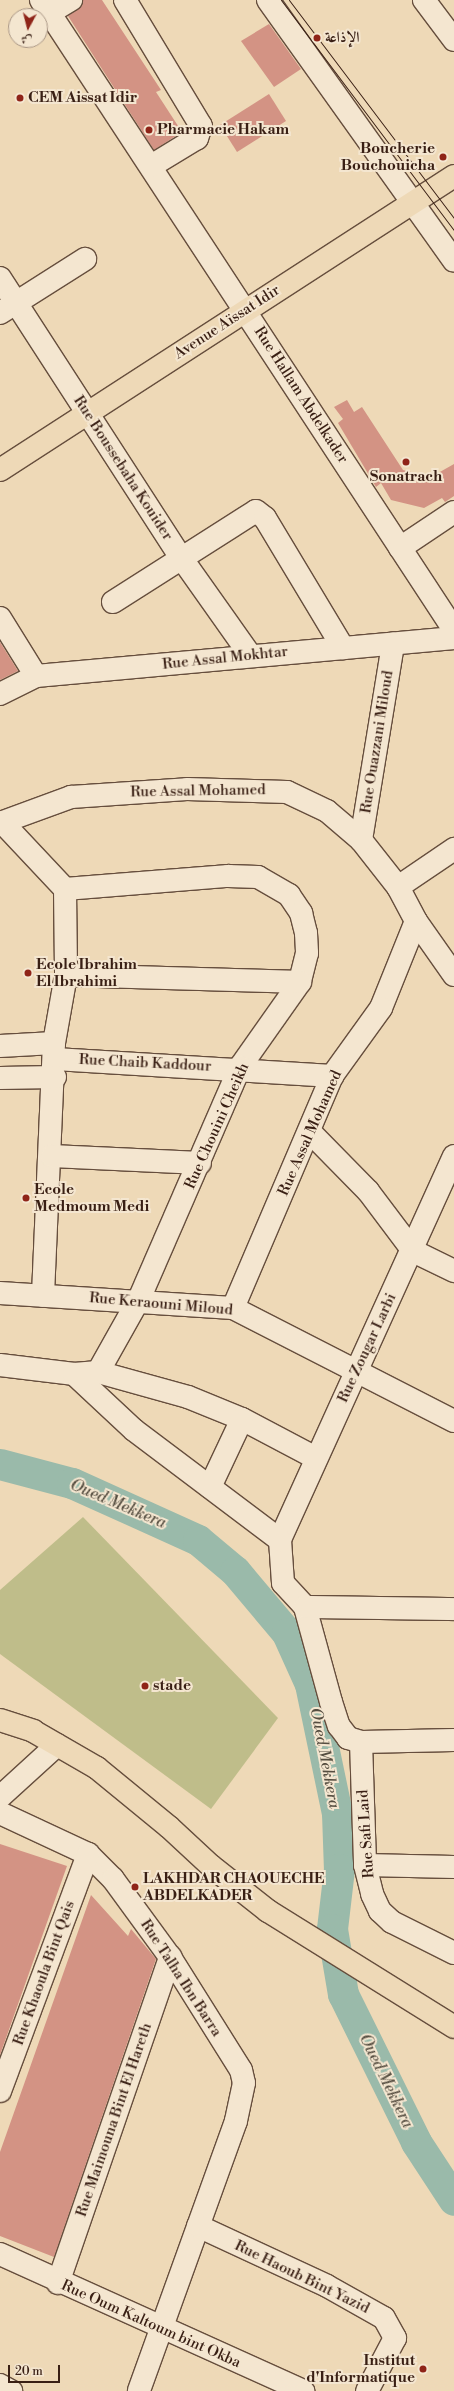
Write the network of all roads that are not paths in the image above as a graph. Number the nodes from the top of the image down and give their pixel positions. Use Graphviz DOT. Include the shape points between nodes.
graph roads {
  1 [pos="71,0"];
  2 [pos="125,0"];
  3 [pos="268,0"];
  4 [pos="424,0"];
  5 [pos="45,6"];
  6 [pos="454,40"];
  7 [pos="150,166"];
  8 [pos="453,179"];
  9 [pos="411,202"];
  10 [pos="85,259"];
  11 [pos="454,261"];
  12 [pos="0,278"];
  13 [pos="8,308"];
  14 [pos="245,310"];
  15 [pos="88,412"];
  16 [pos="0,470"];
  17 [pos="454,512"];
  18 [pos="400,548"];
  19 [pos="180,556"];
  20 [pos="113,602"];
  21 [pos="0,618"];
  22 [pos="454,630"];
  23 [pos="454,638"];
  24 [pos="393,644"];
  25 [pos="343,648"];
  26 [pos="250,655"];
  27 [pos="36,676"];
  28 [pos="0,694"];
  29 [pos="1,822"];
  30 [pos="361,840"];
  31 [pos="454,849"];
  32 [pos="398,887"];
  33 [pos="65,889"];
  34 [pos="416,921"];
  35 [pos="66,975"];
  36 [pos="454,975"];
  37 [pos="300,982"];
  38 [pos="0,1046"];
  39 [pos="54,1060"];
  40 [pos="240,1067"];
  41 [pos="332,1076"];
  42 [pos="0,1078"];
  43 [pos="310,1132"];
  44 [pos="52,1156"];
  45 [pos="454,1156"];
  46 [pos="200,1163"];
  47 [pos="413,1251"];
  48 [pos="454,1272"];
  49 [pos="0,1293"];
  50 [pos="44,1296"];
  51 [pos="139,1300"];
  52 [pos="233,1308"];
  53 [pos="0,1365"];
  54 [pos="98,1372"];
  55 [pos="354,1373"];
  56 [pos="74,1374"];
  57 [pos="242,1419"];
  58 [pos="454,1421"];
  59 [pos="316,1458"];
  60 [pos="210,1487"];
  61 [pos="280,1540"];
  62 [pos="305,1607"];
  63 [pos="454,1609"];
  64 [pos="0,1720"];
  65 [pos="454,1740"];
  66 [pos="361,1742"];
  67 [pos="57,1745"];
  68 [pos="0,1797"];
  69 [pos="0,1813"];
  70 [pos="88,1854"];
  71 [pos="365,1865"];
  72 [pos="454,1867"];
  73 [pos="454,1953"];
  74 [pos="170,1957"];
  75 [pos="454,2028"];
  76 [pos="0,2091"];
  77 [pos="198,2226"];
  78 [pos="0,2254"];
  79 [pos="58,2283"];
  80 [pos="163,2330"];
  81 [pos="0,2385"];
  82 [pos="11,2391"];
  83 [pos="139,2391"];
  84 [pos="302,2391"];
  85 [pos="367,2391"];
  1 -- 5 [label="street"];
  2 -- 7 [label="street" via="201,126 197,138"];
  3 -- 9 [label="street"];
  4 -- 6 [label="street"];
  5 -- 7 [label="street, Rue Hallam Abdelkader"];
  7 -- 14 [label="street, Rue Hallam Abdelkader"];
  8 -- 9 [label="main road, Avenue Aïssat Idir"];
  9 -- 11 [label="street"];
  9 -- 14 [label="main road, Avenue Aïssat Idir"];
  10 -- 13 [label="street"];
  12 -- 13 [label="street, Rue Boussebaha Kouider"];
  13 -- 15 [label="street, Rue Boussebaha Kouider"];
  14 -- 15 [label="main road, Avenue Aïssat Idir"];
  14 -- 18 [label="street, Rue Hallam Abdelkader"];
  15 -- 16 [label="main road, Avenue Aïssat Idir"];
  15 -- 19 [label="street, Rue Boussebaha Kouider"];
  17 -- 18 [label="street"];
  18 -- 22 [label="street, Rue Hallam Abdelkader"];
  19 -- 20 [label="street"];
  19 -- 25 [label="street" via="251,512 261,513"];
  19 -- 26 [label="street, Rue Boussebaha Kouider"];
  21 -- 27 [label="street"];
  23 -- 24 [label="street, Rue Assal Mokhtar"];
  24 -- 25 [label="street, Rue Assal Mokhtar"];
  24 -- 30 [label="street, Rue Ouazzani Miloud"];
  25 -- 26 [label="street, Rue Assal Mokhtar"];
  26 -- 27 [label="street, Rue Assal Mokhtar"];
  27 -- 28 [label="street, Rue Assal Mokhtar"];
  29 -- 30 [label="street, Rue Assal Mohamed" via="71,797 187,789 252,788 287,792 307,800 327,811"];
  29 -- 33 [label="street"];
  30 -- 32 [label="street, Rue Assal Mohamed"];
  31 -- 32 [label="street"];
  32 -- 34 [label="street, Rue Assal Mohamed"];
  33 -- 35 [label="street"];
  33 -- 37 [label="street, Rue Chouini Cheikh" via="228,876 258,877 289,895 301,913 307,953"];
  34 -- 36 [label="street"];
  34 -- 41 [label="street, Rue Assal Mohamed" via="381,1008"];
  35 -- 37 [label="street"];
  35 -- 39 [label="street"];
  37 -- 40 [label="street, Rue Chouini Cheikh"];
  38 -- 39 [label="street, Rue Chaib Kaddour"];
  39 -- 40 [label="street, Rue Chaib Kaddour"];
  39 -- 42 [label="street"];
  39 -- 44 [label="street"];
  40 -- 41 [label="street, Rue Chaib Kaddour"];
  40 -- 46 [label="street, Rue Chouini Cheikh"];
  41 -- 43 [label="street, Rue Assal Mohamed"];
  43 -- 47 [label="street" via="368,1190"];
  43 -- 52 [label="street, Rue Assal Mohamed"];
  44 -- 46 [label="street"];
  44 -- 50 [label="street"];
  45 -- 47 [label="street, Rue Zougar Larbi"];
  46 -- 51 [label="street, Rue Chouini Cheikh"];
  47 -- 48 [label="street"];
  47 -- 55 [label="street, Rue Zougar Larbi"];
  49 -- 50 [label="street, Rue Keraouni Miloud"];
  50 -- 51 [label="street, Rue Keraouni Miloud"];
  51 -- 52 [label="street, Rue Keraouni Miloud"];
  51 -- 54 [label="street, Rue Chouini Cheikh"];
  52 -- 55 [label="street, Rue Keraouni Miloud"];
  53 -- 56 [label="street"];
  54 -- 56 [label="street"];
  54 -- 57 [label="street" via="188,1397"];
  55 -- 58 [label="street, Rue Keraouni Miloud"];
  55 -- 59 [label="street, Rue Zougar Larbi"];
  56 -- 60 [label="street" via="134,1430"];
  57 -- 59 [label="street"];
  57 -- 60 [label="street"];
  59 -- 61 [label="street, Rue Zougar Larbi"];
  60 -- 61 [label="street"];
  61 -- 62 [label="street" via="283,1583"];
  62 -- 63 [label="street"];
  62 -- 66 [label="street" via="339,1726 348,1738"];
  64 -- 67 [label="main road"];
  65 -- 66 [label="street"];
  66 -- 71 [label="street, Rue Safi Laid"];
  67 -- 68 [label="street"];
  67 -- 75 [label="main road" via="131,1795 210,1866 268,1911"];
  69 -- 70 [label="street, Rue Talha Ibn Barra"];
  70 -- 74 [label="street, Rue Talha Ibn Barra" via="113,1879"];
  70 -- 76 [label="street, Rue Khaoula Bint Qais"];
  71 -- 72 [label="street"];
  71 -- 73 [label="street, Rue Safi Laid" via="380,1911 392,1922"];
  74 -- 77 [label="street, Rue Talha Ibn Barra" via="241,2070 244,2083"];
  74 -- 79 [label="street, Rue Maimouna Bint El Hareth"];
  77 -- 80 [label="street, Rue Talha Ibn Barra"];
  77 -- 85 [label="street, Rue Haoub Bint Yazid" via="327,2286 378,2315 393,2329 395,2338"];
  78 -- 79 [label="street, Rue Oum Kaltoum bint Okba"];
  79 -- 80 [label="street, Rue Oum Kaltoum bint Okba"];
  80 -- 83 [label="street, Rue Talha Ibn Barra"];
  80 -- 84 [label="street, Rue Oum Kaltoum bint Okba"];
  81 -- 82 [label="street"];
}
